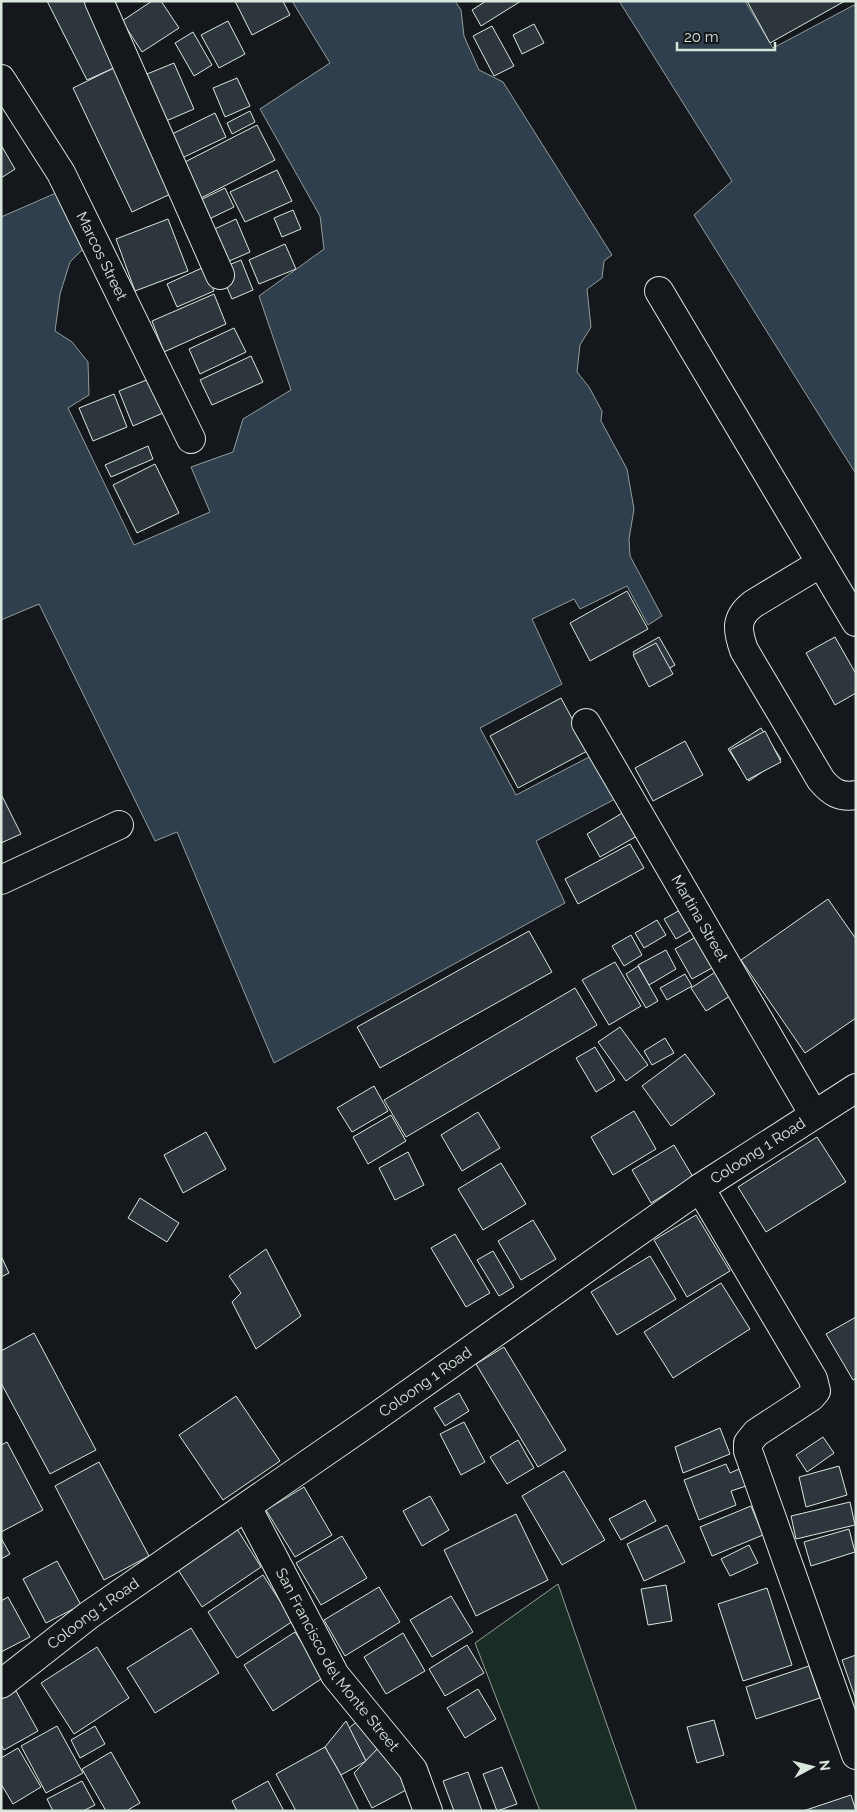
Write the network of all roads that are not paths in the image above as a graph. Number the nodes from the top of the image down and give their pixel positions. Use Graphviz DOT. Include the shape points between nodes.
graph roads {
  1 [pos="99,1"];
  2 [pos="1,79"];
  3 [pos="220,275"];
  4 [pos="659,291"];
  5 [pos="191,439"];
  6 [pos="821,563"];
  7 [pos="856,622"];
  8 [pos="586,723"];
  9 [pos="856,795"];
  10 [pos="119,825"];
  11 [pos="1,880"];
  12 [pos="856,1088"];
  13 [pos="814,1115"];
  14 [pos="700,1188"];
  15 [pos="247,1507"];
  16 [pos="1,1684"];
  17 [pos="856,1755"];
  18 [pos="421,1808"];
  1 -- 3 [label="street"];
  2 -- 5 [label="street, Marcos Street" via="61,173"];
  4 -- 6 [label="street"];
  6 -- 7 [label="street"];
  6 -- 9 [label="street" via="744,611 739,623 739,637 821,780 839,795"];
  8 -- 13 [label="street, Martina Street"];
  10 -- 11 [label="street"];
  12 -- 13 [label="street, Coloong 1 Road"];
  13 -- 14 [label="street, Coloong 1 Road"];
  14 -- 15 [label="street, Coloong 1 Road"];
  14 -- 17 [label="street" via="812,1379 816,1392 756,1433 748,1442 748,1451"];
  15 -- 16 [label="street, Coloong 1 Road" via="89,1615"];
  15 -- 18 [label="street, San Francisco del Monte Street" via="335,1675 413,1770"];
}
